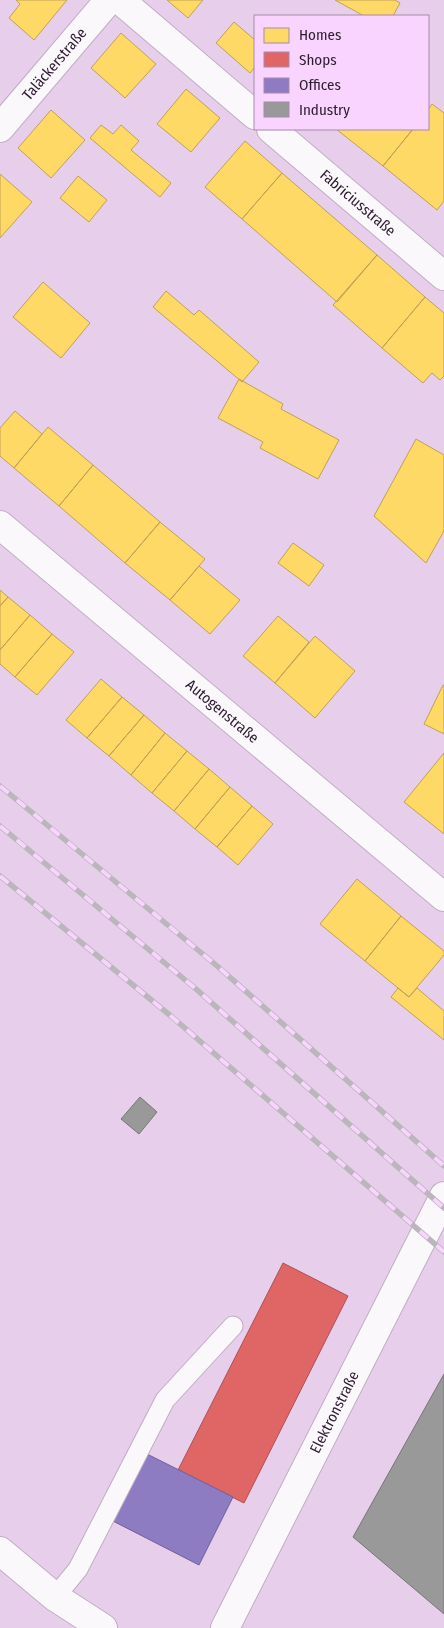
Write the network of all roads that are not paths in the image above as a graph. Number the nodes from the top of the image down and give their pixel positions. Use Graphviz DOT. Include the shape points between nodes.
graph roads {
  1 [pos="108,0"];
  2 [pos="120,0"];
  3 [pos="254,114"];
  4 [pos="0,128"];
  5 [pos="272,130"];
  6 [pos="444,276"];
  7 [pos="0,525"];
  8 [pos="444,897"];
  9 [pos="444,1196"];
  10 [pos="233,1326"];
  11 [pos="0,1550"];
  12 [pos="55,1597"];
  13 [pos="103,1628"];
  14 [pos="225,1628"];
  1 -- 4 [label="street, Taläckerstraße"];
  2 -- 3 [label="street"];
  5 -- 6 [label="street, Fabriciusstraße"];
  7 -- 8 [label="street, Autogenstraße"];
  9 -- 14 [label="street, Elektronstraße"];
  10 -- 12 [label="lane" via="165,1400 78,1569"];
  11 -- 12 [label="street"];
  12 -- 13 [label="street"];
}
